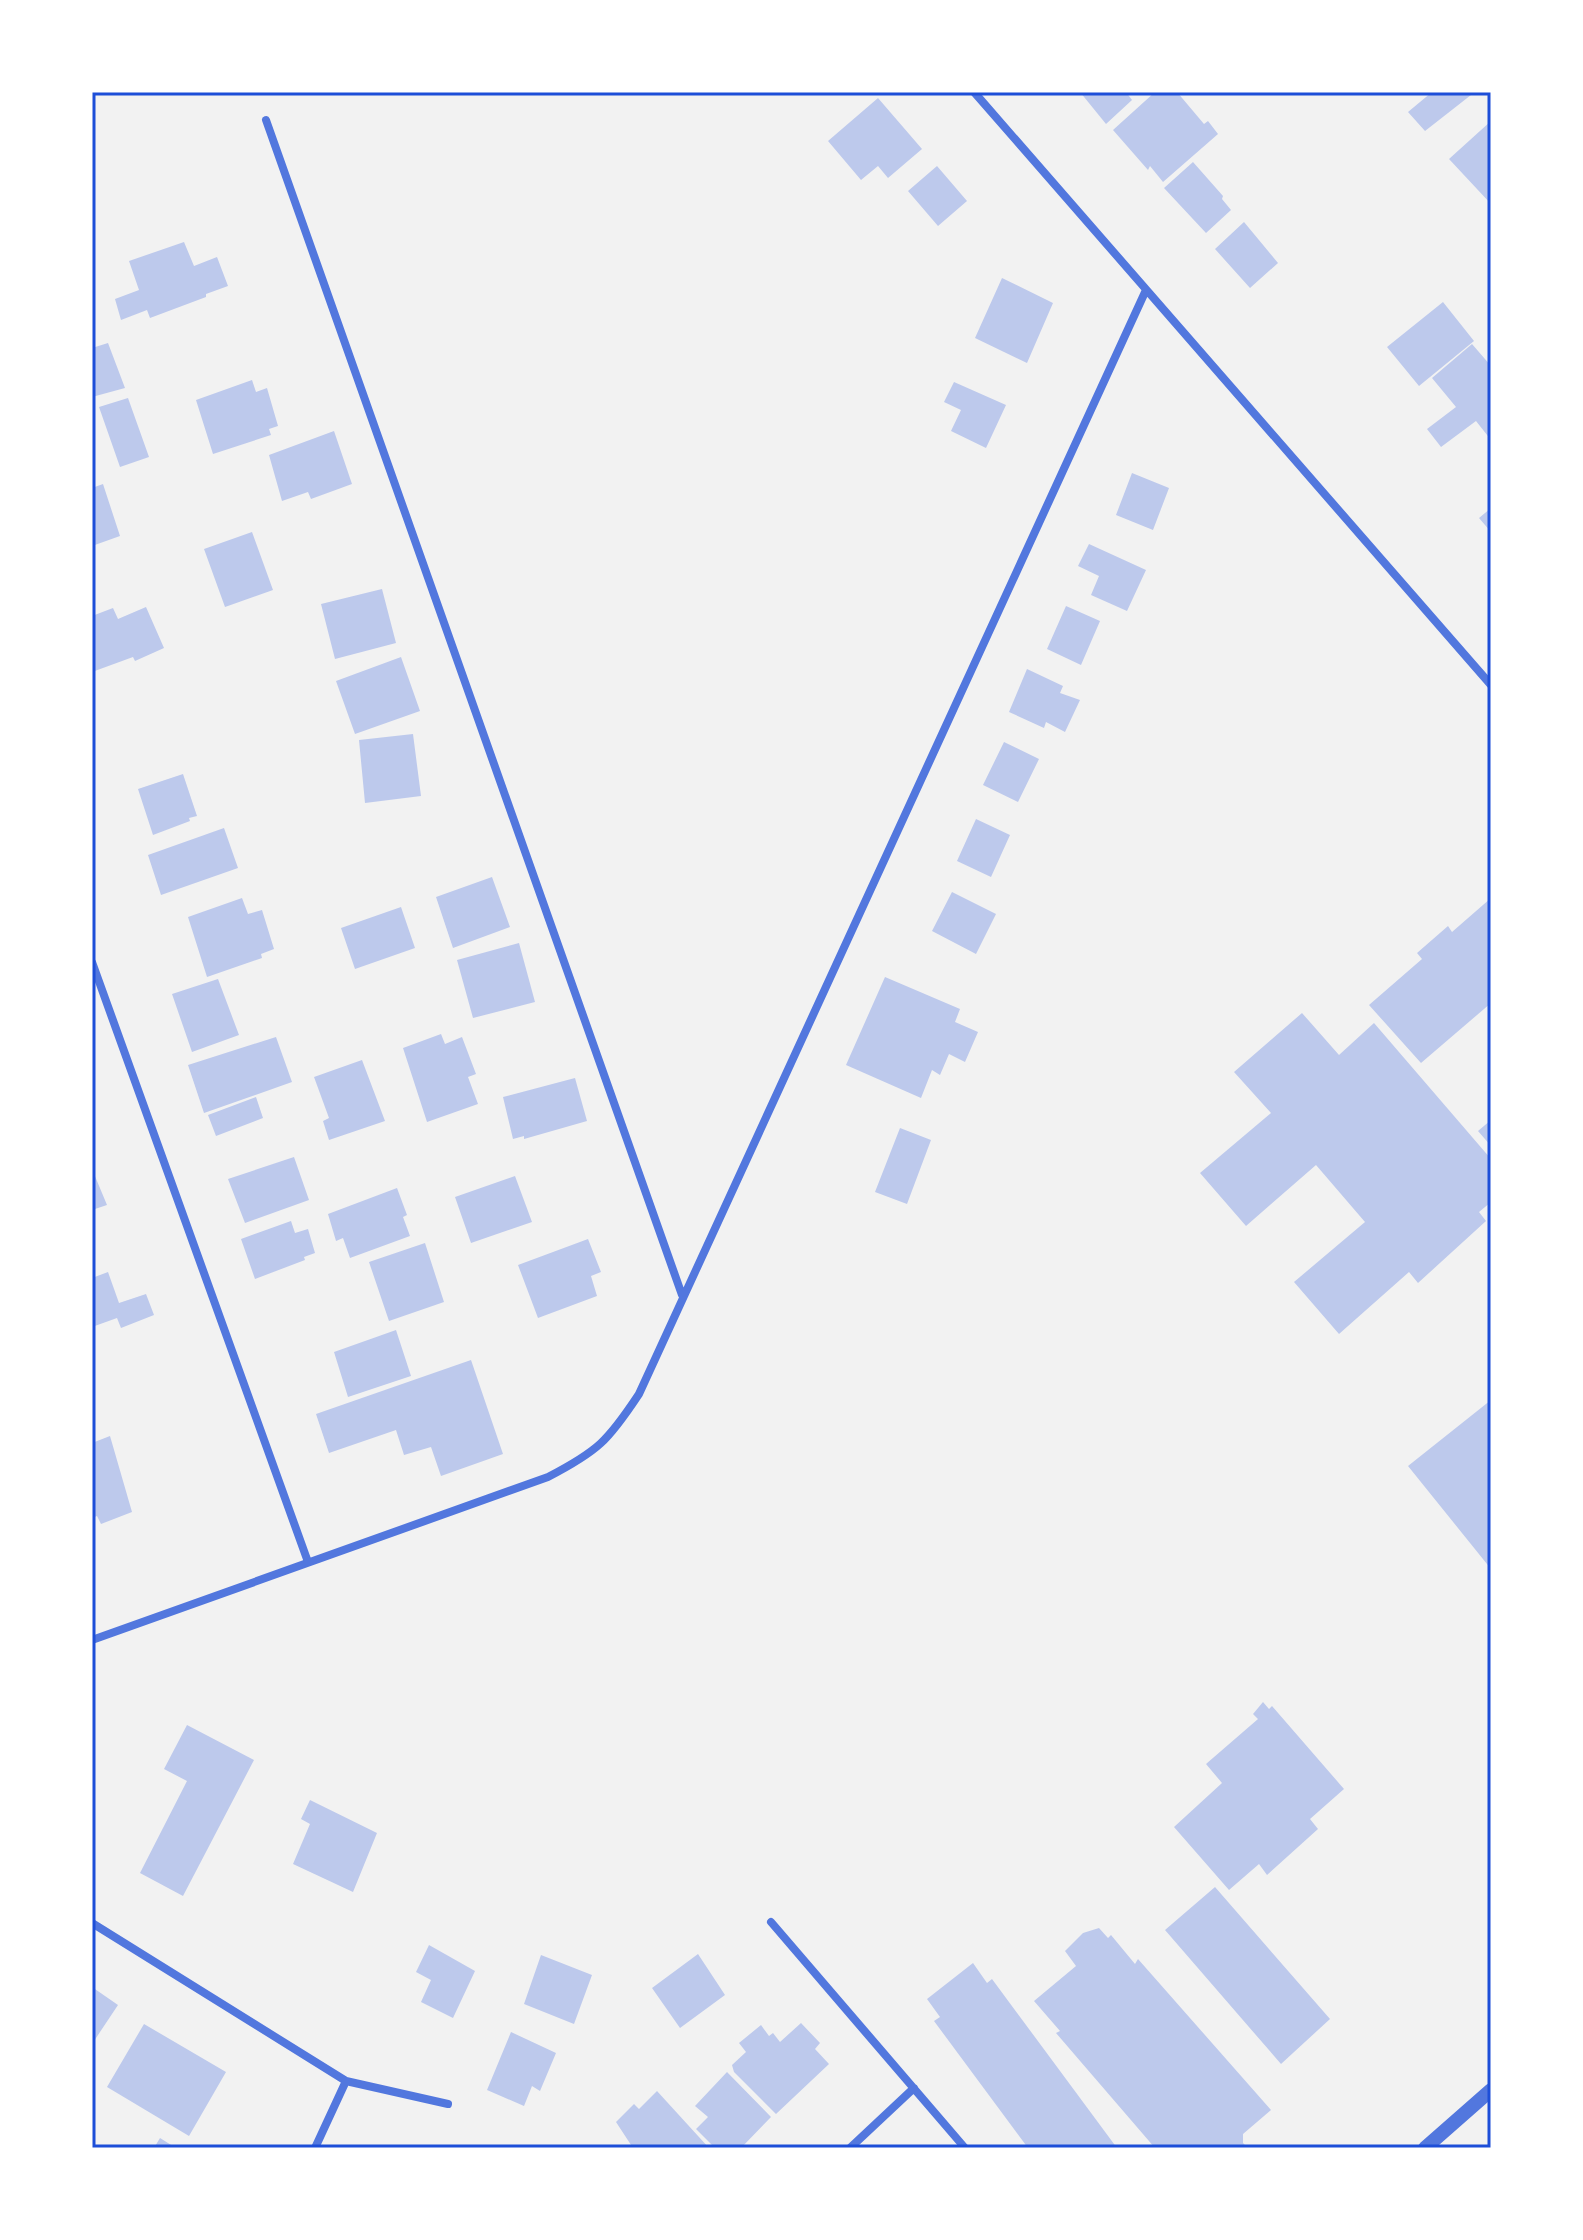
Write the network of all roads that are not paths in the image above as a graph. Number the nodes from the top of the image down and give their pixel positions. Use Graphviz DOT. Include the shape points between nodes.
graph roads {
  1 [pos="974,92"];
  2 [pos="266,120"];
  3 [pos="1146,290"];
  4 [pos="1491,685"];
  5 [pos="92,962"];
  6 [pos="683,1296"];
  7 [pos="308,1562"];
  8 [pos="92,1640"];
  9 [pos="771,1922"];
  10 [pos="92,1923"];
  11 [pos="346,2081"];
  12 [pos="914,2088"];
  13 [pos="1491,2090"];
  14 [pos="448,2104"];
  15 [pos="315,2148"];
  16 [pos="850,2148"];
  17 [pos="965,2148"];
  18 [pos="1425,2148"];
  1 -- 3 [label="street"];
  2 -- 6 [label="street"];
  3 -- 4 [label="street"];
  3 -- 6 [label="street"];
  5 -- 7 [label="street"];
  6 -- 7 [label="street" via="639,1394 614,1433 588,1456 548,1477"];
  7 -- 8 [label="street"];
  9 -- 12 [label="street"];
  10 -- 11 [label="street"];
  11 -- 14 [label="street"];
  11 -- 15 [label="street"];
  12 -- 16 [label="street"];
  12 -- 17 [label="street"];
  13 -- 18 [label="street"];
}
